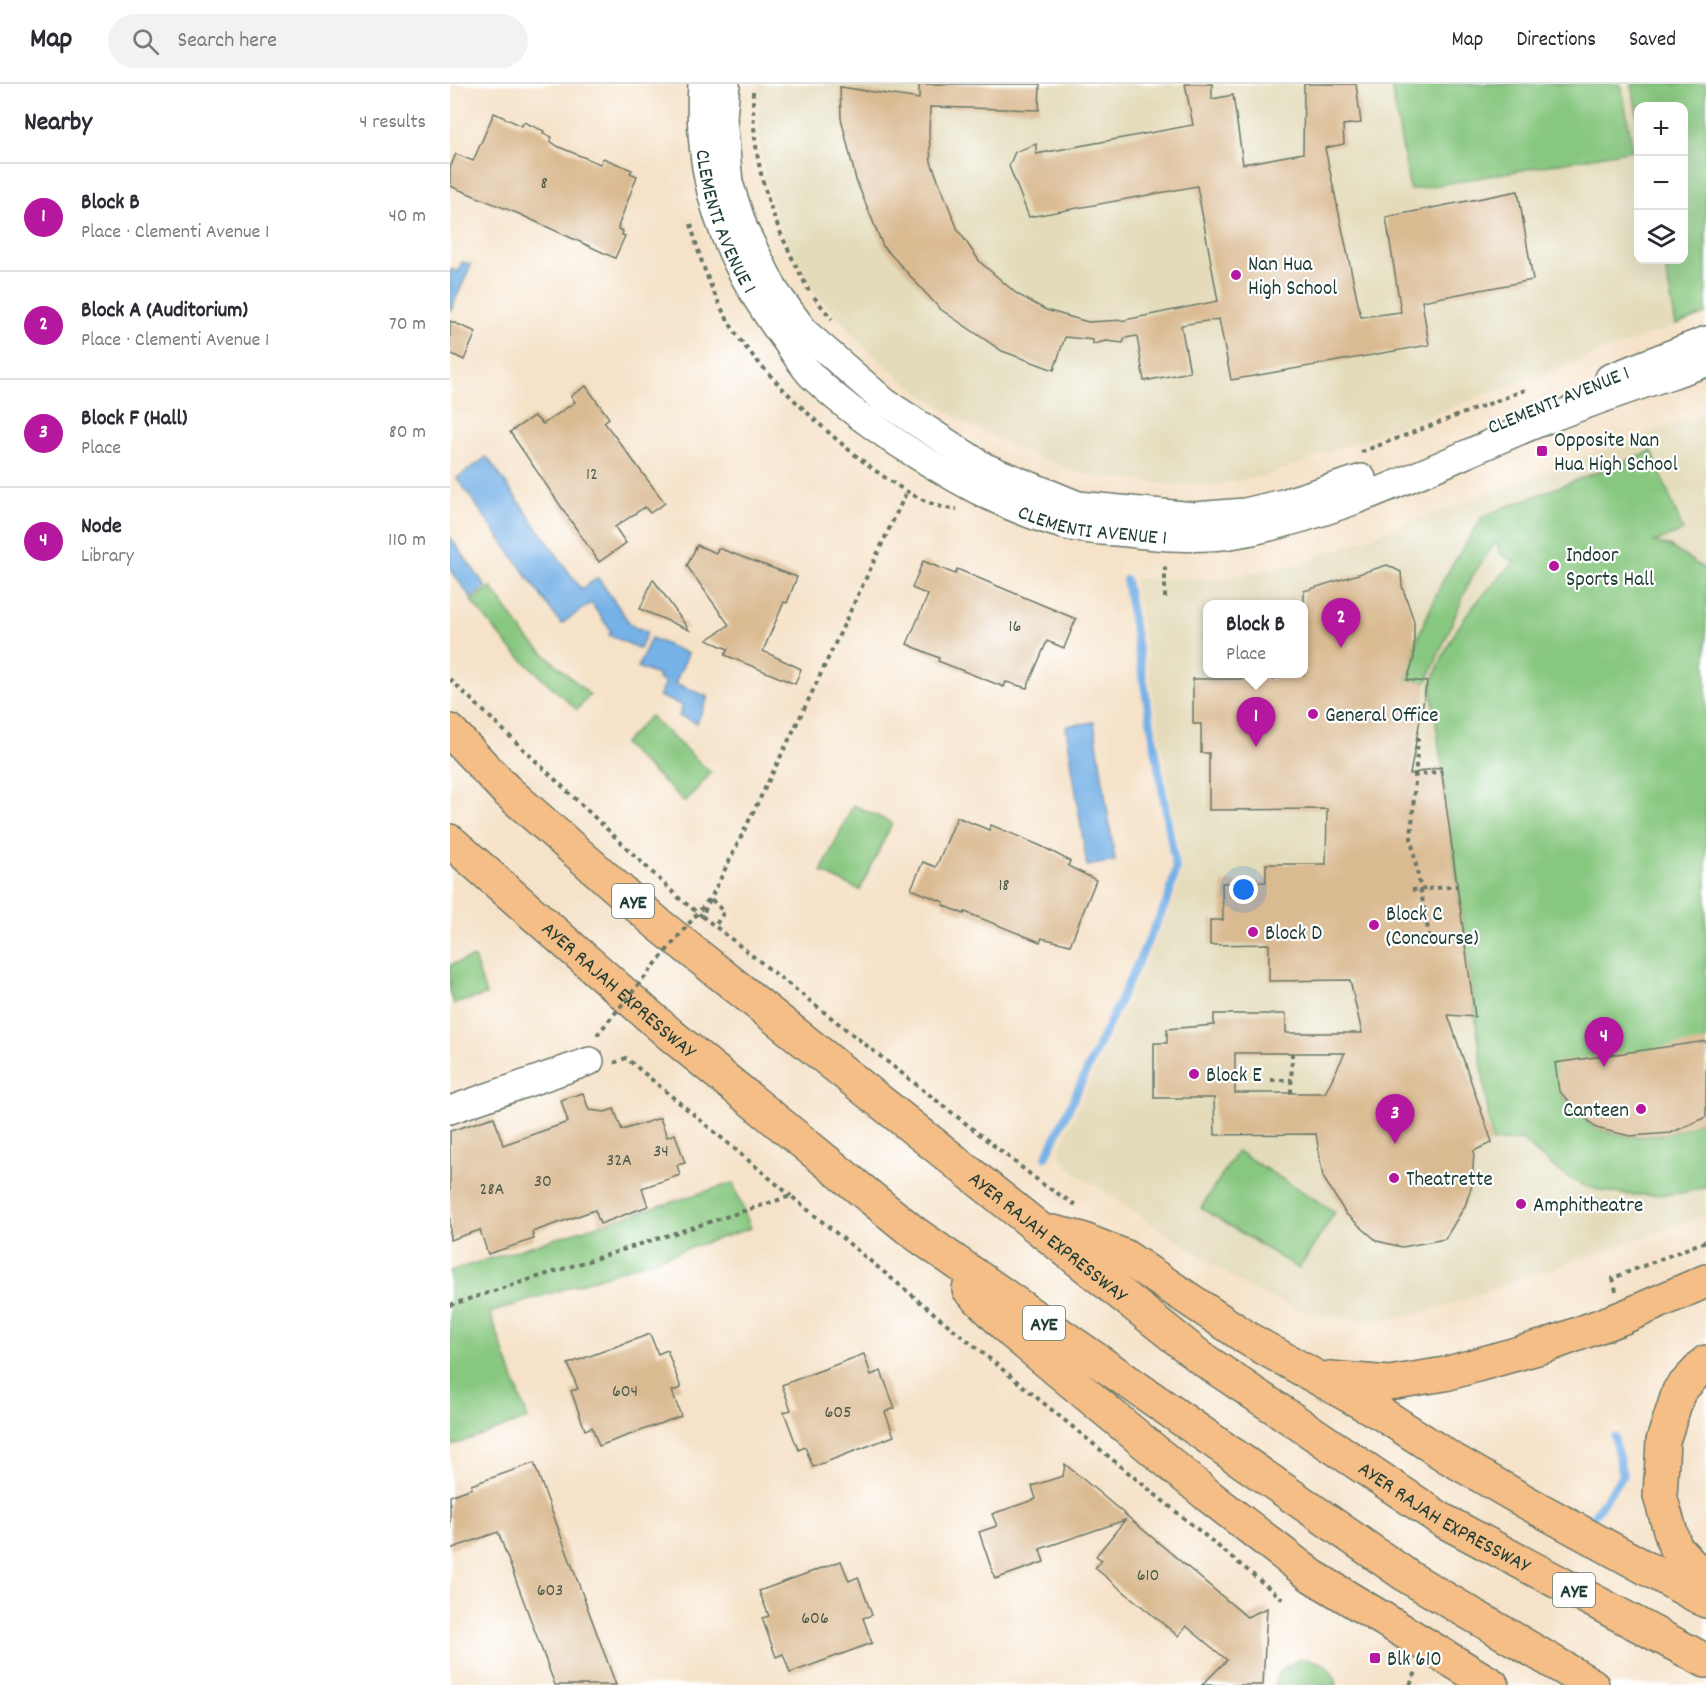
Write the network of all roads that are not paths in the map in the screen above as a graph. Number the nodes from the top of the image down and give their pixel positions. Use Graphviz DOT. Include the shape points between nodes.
graph roads {
  1 [pos="702,84"];
  2 [pos="726,84"];
  3 [pos="1706,340"];
  4 [pos="1706,363"];
  5 [pos="928,446"];
  6 [pos="1415,467"];
  7 [pos="1194,516"];
  8 [pos="1170,545"];
  9 [pos="450,731"];
  10 [pos="450,841"];
  11 [pos="597,1063"];
  12 [pos="450,1110"];
  13 [pos="1042,1230"];
  14 [pos="913,1232"];
  15 [pos="1706,1281"];
  16 [pos="1706,1362"];
  17 [pos="1319,1377"];
  18 [pos="1312,1576"];
  19 [pos="1706,1581"];
  20 [pos="1706,1601"];
  21 [pos="1706,1661"];
  22 [pos="1414,1680"];
  23 [pos="1447,1685"];
  24 [pos="1492,1685"];
  25 [pos="1592,1685"];
  1 -- 5 [label="street, CLEMENTI AVENUE 1" via="700,119 711,197 728,247 759,307 812,376 879,432"];
  2 -- 5 [label="street, CLEMENTI AVENUE 1" via="723,118 729,183 744,229 775,291 806,333 885,402"];
  3 -- 6 [label="street, CLEMENTI AVENUE 1" via="1536,406"];
  4 -- 6 [label="street, CLEMENTI AVENUE 1"];
  5 -- 7 [label="street, CLEMENTI AVENUE 1" via="1078,505"];
  5 -- 8 [label="street, CLEMENTI AVENUE 1" via="980,493 1065,526"];
  6 -- 7 [label="street, CLEMENTI AVENUE 1" via="1245,512"];
  6 -- 8 [label="street, CLEMENTI AVENUE 1" via="1318,513 1228,536"];
  7 -- 8 [label="street" via="1180,525"];
  9 -- 13 [label="highway, AYER RAJAH EXPRESSWAY / AYE" via="506,790 658,924"];
  10 -- 14 [label="highway, AYER RAJAH EXPRESSWAY / AYE" via="680,1042"];
  11 -- 12 [label="street"];
  13 -- 17 [label="highway" via="1111,1249 1250,1340"];
  13 -- 21 [label="highway, AYER RAJAH EXPRESSWAY / AYE" via="1201,1358 1442,1520"];
  14 -- 18 [label="highway" via="1013,1333 1210,1497"];
  14 -- 25 [label="highway, AYER RAJAH EXPRESSWAY / AYE" via="1410,1578"];
  15 -- 17 [label="highway" via="1548,1345 1445,1374 1389,1383"];
  16 -- 19 [label="highway" via="1679,1390 1663,1441 1660,1496 1675,1547"];
  17 -- 20 [label="highway" via="1516,1497"];
  18 -- 22 [label="highway" via="1329,1611"];
  18 -- 24 [label="highway"];
  22 -- 23 [label="highway"];
}
